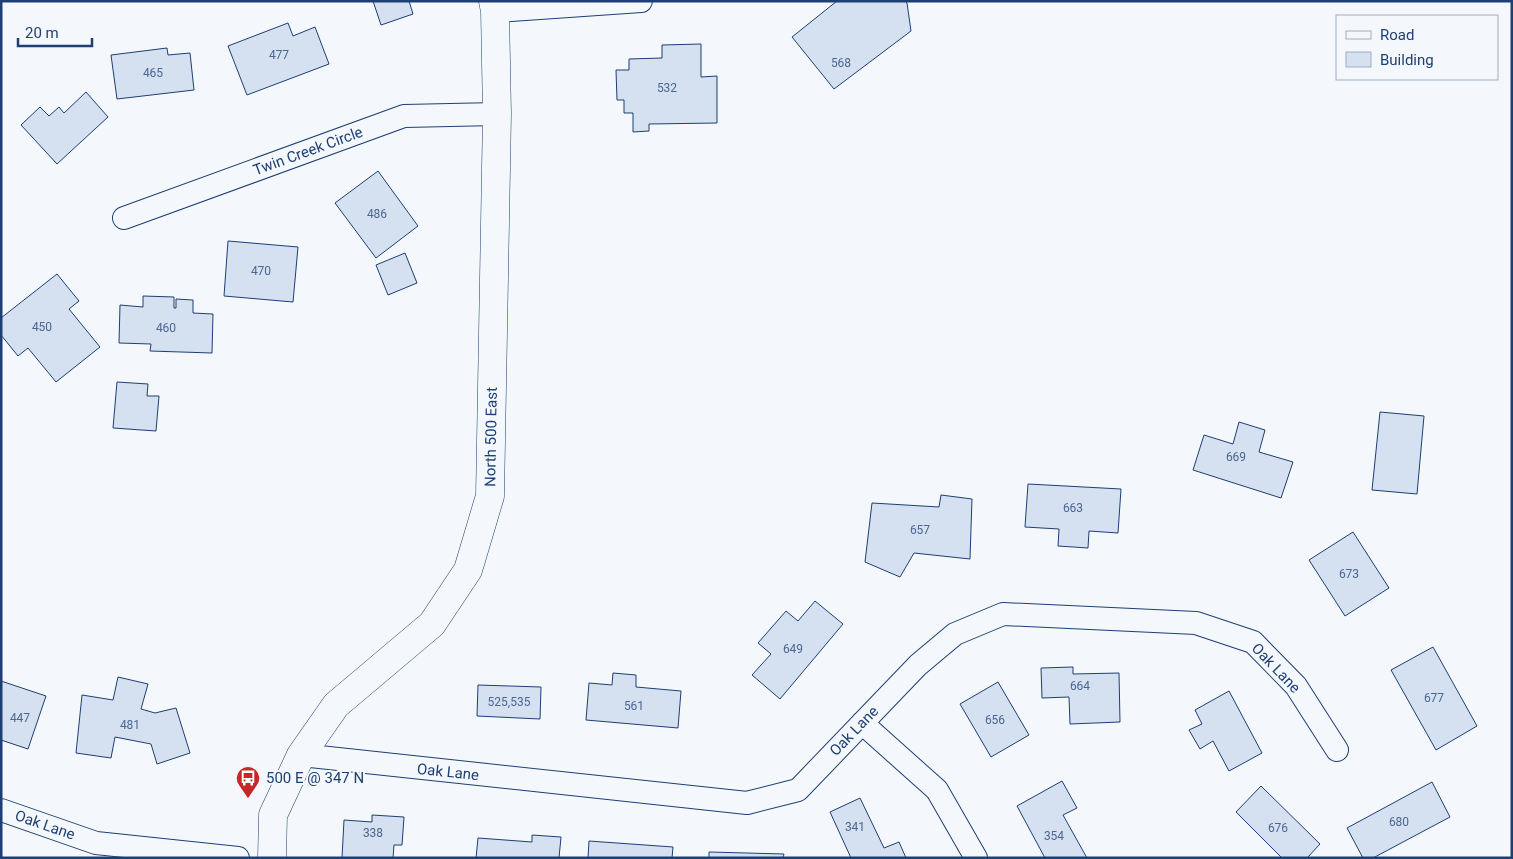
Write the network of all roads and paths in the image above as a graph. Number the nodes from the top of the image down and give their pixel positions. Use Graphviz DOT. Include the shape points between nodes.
graph roads {
  1 [pos="641,1"];
  2 [pos="494,6"];
  3 [pos="497,114"];
  4 [pos="124,218"];
  5 [pos="862,723"];
  6 [pos="1336,750"];
  7 [pos="302,755"];
  8 [pos="1,810"];
  9 [pos="238,858"];
  10 [pos="272,858"];
  11 [pos="976,858"];
  1 -- 2 [label="street"];
  2 -- 3 [label="street, North 500 East"];
  3 -- 4 [label="street, Twin Creek Circle" via="404,116"];
  3 -- 7 [label="street, North 500 East" via="490,496 468,570 432,624 336,705"];
  5 -- 6 [label="street, Oak Lane" via="918,665 954,634 1003,614 1196,623 1253,642 1296,686"];
  5 -- 7 [label="street, Oak Lane" via="798,790 747,803"];
  5 -- 11 [label="street" via="937,790"];
  7 -- 10 [label="street, North 500 East" via="274,815"];
  8 -- 9 [label="street, Oak Lane" via="96,843"];
}
